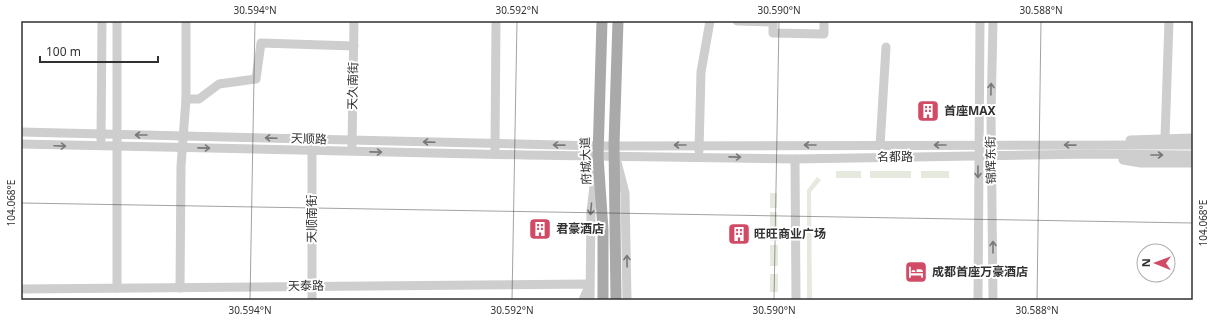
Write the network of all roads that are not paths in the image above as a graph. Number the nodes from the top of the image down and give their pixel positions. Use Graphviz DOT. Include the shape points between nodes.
graph roads {
  1 [pos="102,21"];
  2 [pos="117,21"];
  3 [pos="186,21"];
  4 [pos="354,21"];
  5 [pos="496,21"];
  6 [pos="602,21"];
  7 [pos="618,21"];
  8 [pos="710,21"];
  9 [pos="737,21"];
  10 [pos="824,21"];
  11 [pos="980,21"];
  12 [pos="993,21"];
  13 [pos="1169,21"];
  14 [pos="354,46"];
  15 [pos="886,47"];
  16 [pos="186,99"];
  17 [pos="21,132"];
  18 [pos="101,134"];
  19 [pos="117,135"];
  20 [pos="183,135"];
  21 [pos="1165,138"];
  22 [pos="1193,138"];
  23 [pos="312,139"];
  24 [pos="352,140"];
  25 [pos="21,144"];
  26 [pos="495,144"];
  27 [pos="991,144"];
  28 [pos="699,145"];
  29 [pos="978,145"];
  30 [pos="1193,145"];
  31 [pos="880,146"];
  32 [pos="100,147"];
  33 [pos="116,148"];
  34 [pos="182,148"];
  35 [pos="312,149"];
  36 [pos="1090,150"];
  37 [pos="598,151"];
  38 [pos="615,151"];
  39 [pos="351,152"];
  40 [pos="495,154"];
  41 [pos="1193,155"];
  42 [pos="699,156"];
  43 [pos="978,157"];
  44 [pos="992,157"];
  45 [pos="795,158"];
  46 [pos="1193,163"];
  47 [pos="590,284"];
  48 [pos="312,285"];
  49 [pos="117,288"];
  50 [pos="180,288"];
  51 [pos="21,289"];
  52 [pos="312,300"];
  53 [pos="583,300"];
  54 [pos="590,300"];
  55 [pos="603,300"];
  56 [pos="616,300"];
  57 [pos="627,300"];
  58 [pos="796,300"];
  59 [pos="978,300"];
  60 [pos="993,300"];
  1 -- 18 [label="street"];
  2 -- 19 [label="street"];
  3 -- 16 [label="street"];
  4 -- 14 [label="street, 天久南街"];
  5 -- 26 [label="street"];
  6 -- 37 [label="main road, 府城大道"];
  7 -- 38 [label="main road"];
  8 -- 28 [label="street" via="701,72"];
  9 -- 10 [label="street" via="773,22 773,33 824,34"];
  11 -- 29 [label="street, 锦辉东街"];
  27 -- 12 [label="street, 锦辉东街, one-way"];
  13 -- 21 [label="street"];
  14 -- 16 [label="street" via="261,44 256,80 219,84 199,99"];
  14 -- 24 [label="street, 天久南街"];
  15 -- 31 [label="street"];
  16 -- 20 [label="street"];
  17 -- 18 [label="street, 天顺路"];
  18 -- 19 [label="street, 天顺路"];
  18 -- 32 [label="street"];
  20 -- 19 [label="street, 天顺路, one-way"];
  19 -- 33 [label="street"];
  23 -- 20 [label="street, 天顺路, one-way"];
  20 -- 34 [label="street"];
  21 -- 22 [label="street"];
  21 -- 36 [label="street" via="1135,139"];
  23 -- 24 [label="street, 天顺路"];
  23 -- 35 [label="street, 天顺南街"];
  26 -- 24 [label="street, 天顺路, one-way"];
  24 -- 39 [label="street, 天久南街"];
  25 -- 32 [label="street, 天顺路, one-way"];
  37 -- 26 [label="street, 天顺路, one-way"];
  26 -- 40 [label="street"];
  27 -- 29 [label="street"];
  36 -- 27 [label="street, one-way"];
  27 -- 44 [label="street, 锦辉东街"];
  31 -- 28 [label="street, one-way"];
  28 -- 38 [label="street, one-way"];
  28 -- 42 [label="street"];
  29 -- 31 [label="street, one-way"];
  29 -- 43 [label="street, 锦辉东街"];
  30 -- 36 [label="street"];
  32 -- 33 [label="street, 天顺路"];
  33 -- 34 [label="street, 天顺路"];
  33 -- 49 [label="street"];
  34 -- 35 [label="street, 天顺路, one-way"];
  34 -- 50 [label="street"];
  35 -- 39 [label="street, 天顺路"];
  35 -- 48 [label="street, 天顺南街"];
  36 -- 41 [label="street, 名都路, one-way"];
  36 -- 44 [label="street, 名都路"];
  36 -- 46 [label="street" via="1141,163"];
  37 -- 38 [label="street"];
  37 -- 40 [label="street, 天顺路"];
  37 -- 47 [label="street, one-way" via="590,211"];
  37 -- 55 [label="main road, 府城大道"];
  38 -- 42 [label="street, 名都路"];
  38 -- 56 [label="main road"];
  57 -- 38 [label="street, one-way" via="625,193"];
  39 -- 40 [label="street, 天顺路, one-way"];
  42 -- 45 [label="street, 名都路, one-way"];
  43 -- 44 [label="street, 名都路"];
  43 -- 45 [label="street, 名都路"];
  43 -- 59 [label="street, 锦辉东街, one-way"];
  60 -- 44 [label="street, 锦辉东街, one-way"];
  45 -- 58 [label="street"];
  47 -- 48 [label="street, 天泰路"];
  47 -- 53 [label="street"];
  47 -- 54 [label="street"];
  48 -- 50 [label="street, 天泰路"];
  48 -- 52 [label="street, 天顺南街"];
  49 -- 50 [label="street, 天泰路"];
  49 -- 51 [label="street, 天泰路"];
}
